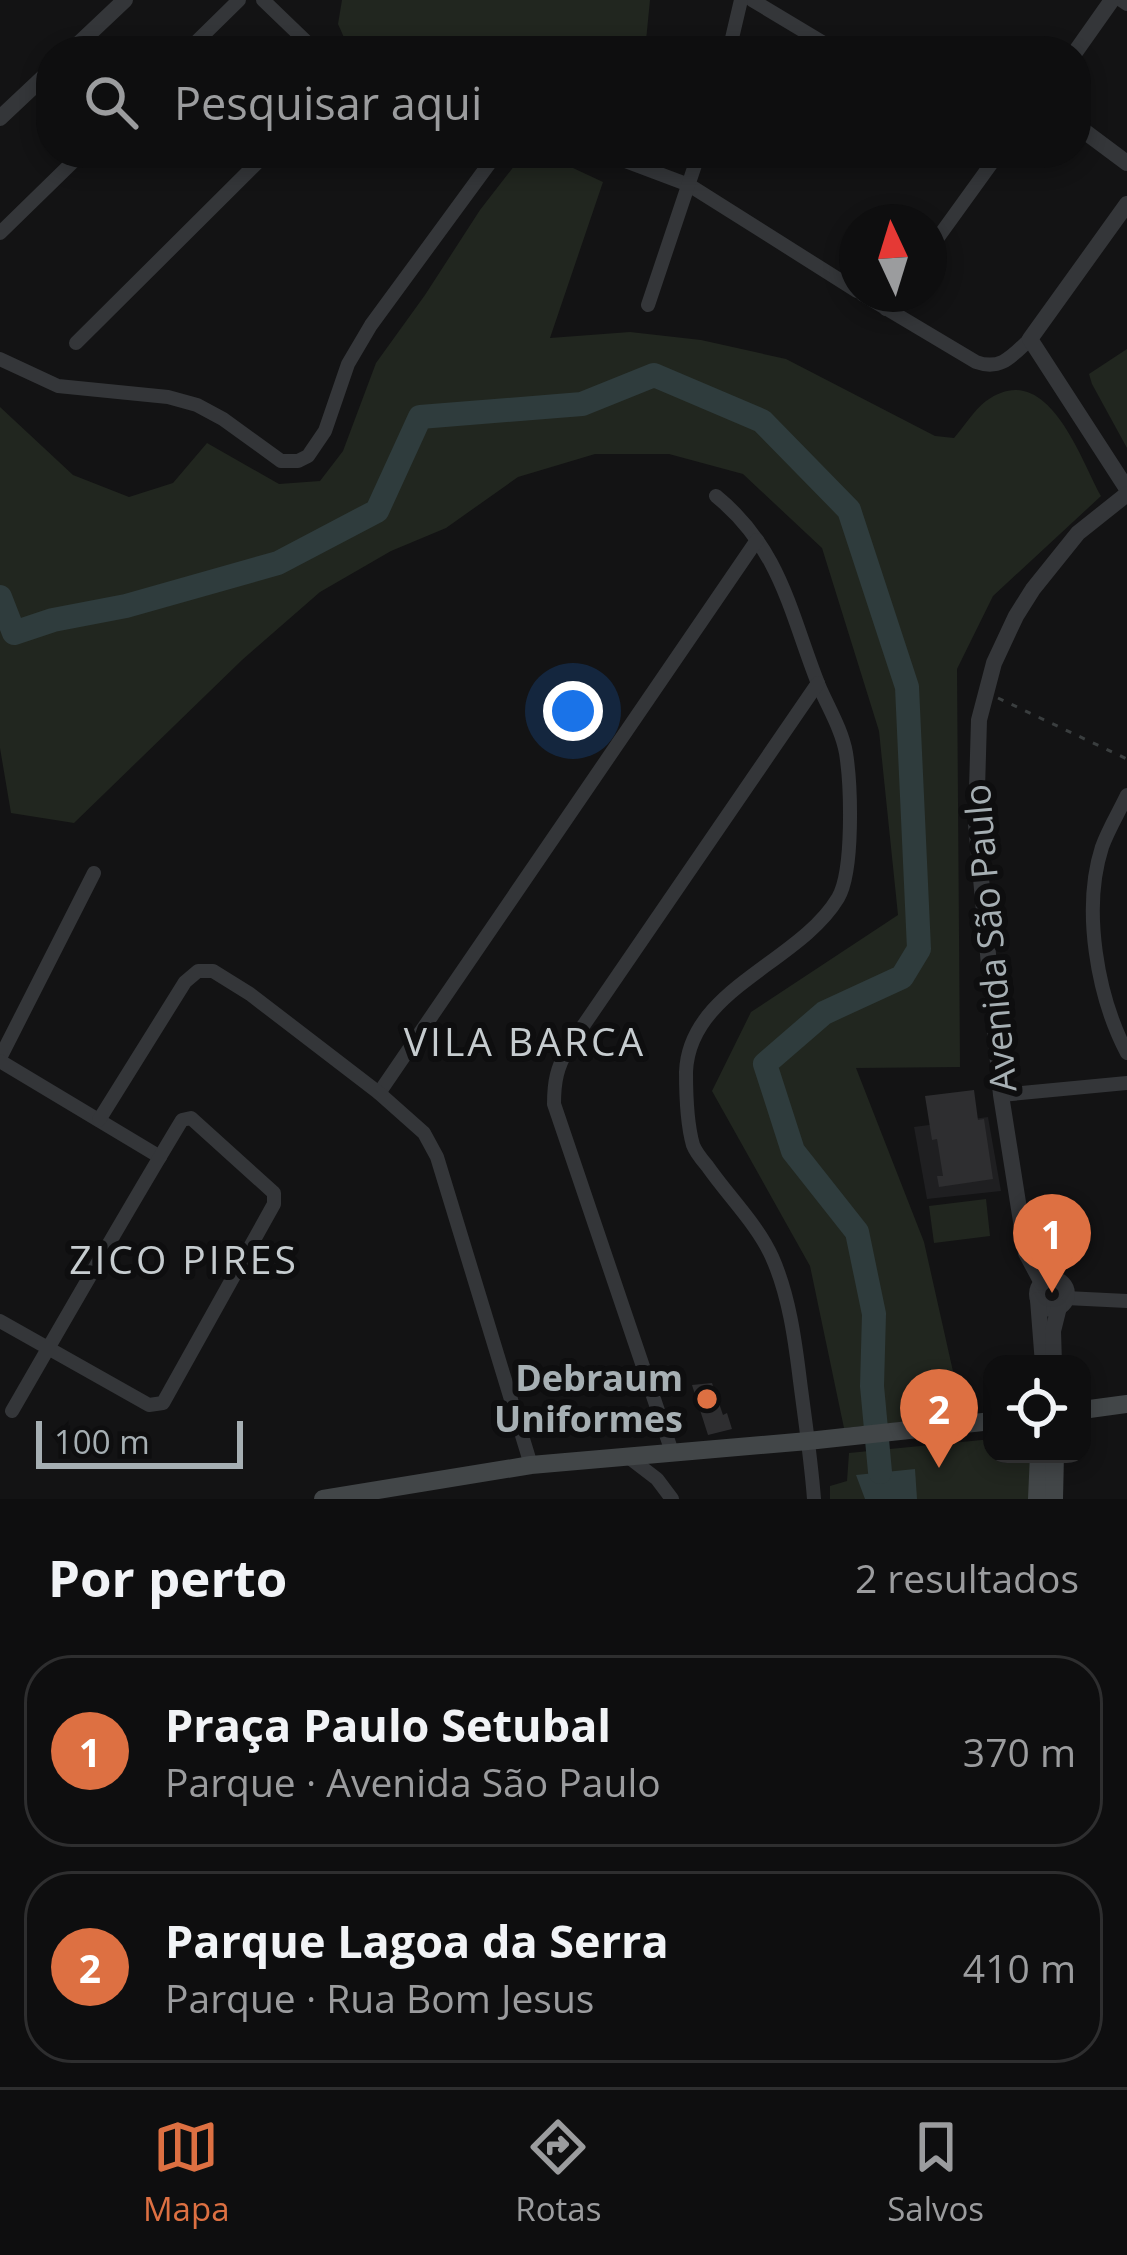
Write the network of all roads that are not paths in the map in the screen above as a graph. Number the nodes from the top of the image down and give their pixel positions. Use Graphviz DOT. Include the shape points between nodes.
graph roads {
  1 [pos="125,0"];
  2 [pos="239,0"];
  3 [pos="263,0"];
  4 [pos="741,0"];
  5 [pos="752,0"];
  6 [pos="1112,0"];
  7 [pos="87,36"];
  8 [pos="202,36"];
  9 [pos="300,36"];
  10 [pos="733,36"];
  11 [pos="812,36"];
  12 [pos="1087,36"];
  13 [pos="36,84"];
  14 [pos="0,118"];
  15 [pos="1091,136"];
  16 [pos="1127,163"];
  17 [pos="67,168"];
  18 [pos="252,168"];
  19 [pos="486,168"];
  20 [pos="644,168"];
  21 [pos="694,168"];
  22 [pos="989,168"];
  23 [pos="689,185"];
  24 [pos="1127,204"];
  25 [pos="947,225"];
  26 [pos="0,233"];
  27 [pos="839,279"];
  28 [pos="648,305"];
  29 [pos="891,312"];
  30 [pos="1030,339"];
  31 [pos="76,343"];
  32 [pos="0,359"];
  33 [pos="1127,492"];
  34 [pos="716,496"];
  35 [pos="757,540"];
  36 [pos="818,683"];
  37 [pos="1127,795"];
  38 [pos="94,873"];
  39 [pos="1127,1053"];
  40 [pos="0,1059"];
  41 [pos="1127,1083"];
  42 [pos="379,1093"];
  43 [pos="1001,1095"];
  44 [pos="99,1120"];
  45 [pos="160,1157"];
  46 [pos="1040,1292"];
  47 [pos="1127,1301"];
  48 [pos="1062,1302"];
  49 [pos="0,1321"];
  50 [pos="48,1348"];
  51 [pos="1042,1355"];
  52 [pos="1054,1355"];
  53 [pos="1127,1404"];
  54 [pos="1091,1409"];
  55 [pos="12,1411"];
  56 [pos="983,1422"];
  57 [pos="817,1440"];
  58 [pos="672,1452"];
  59 [pos="627,1456"];
  60 [pos="1039,1463"];
  61 [pos="1055,1463"];
  62 [pos="531,1465"];
  63 [pos="440,1481"];
  64 [pos="323,1499"];
  65 [pos="426,1499"];
  66 [pos="672,1499"];
  67 [pos="814,1499"];
  68 [pos="1037,1499"];
  69 [pos="1054,1499"];
  1 -- 7 [label="street"];
  2 -- 8 [label="street"];
  3 -- 9 [label="street"];
  4 -- 10 [label="street"];
  5 -- 11 [label="street"];
  6 -- 12 [label="street"];
  13 -- 14 [label="street"];
  15 -- 16 [label="street"];
  17 -- 26 [label="street"];
  18 -- 31 [label="street"];
  19 -- 32 [label="street" via="371,325 325,431 298,461 281,460 196,405 58,386"];
  20 -- 23 [label="street"];
  21 -- 23 [label="street"];
  22 -- 25 [label="street"];
  23 -- 27 [label="street"];
  23 -- 28 [label="street"];
  24 -- 30 [label="street"];
  29 -- 30 [label="street" via="989,367"];
  30 -- 33 [label="street"];
  33 -- 43 [label="street, Avenida São Paulo" via="1078,533 1034,589 1002,643 986,692 976,824"];
  34 -- 35 [label="street"];
  35 -- 36 [label="street" via="778,572"];
  35 -- 42 [label="street"];
  36 -- 57 [label="street" via="846,748 841,894 782,956 725,996 699,1028 686,1068 694,1147 771,1255"];
  36 -- 58 [label="street" via="556,1068 554,1104"];
  37 -- 39 [label="street" via="1102,849 1092,926"];
  38 -- 40 [label="street"];
  40 -- 44 [label="street"];
  41 -- 43 [label="street"];
  42 -- 44 [label="street" via="250,994 213,971 198,971"];
  42 -- 62 [label="street" via="424,1133 437,1157"];
  43 -- 46 [label="street, Avenida São Paulo" via="1026,1253"];
  44 -- 45 [label="street"];
  45 -- 50 [label="street"];
  45 -- 50 [label="street" via="191,1118 274,1193 164,1403 149,1405"];
  46 -- 48 [label="street" via="1045,1307"];
  46 -- 48 [label="street" via="1051,1279 1061,1282"];
  46 -- 51 [label="street, Avenida São Paulo"];
  47 -- 48 [label="street"];
  48 -- 52 [label="street"];
  49 -- 50 [label="street"];
  50 -- 55 [label="street"];
  53 -- 54 [label="main road"];
  56 -- 57 [label="main road"];
  57 -- 58 [label="main road"];
  57 -- 67 [label="street"];
  58 -- 59 [label="main road"];
  59 -- 62 [label="main road"];
  59 -- 66 [label="street"];
  60 -- 68 [label="main road"];
  61 -- 69 [label="main road"];
  62 -- 63 [label="main road"];
  63 -- 64 [label="main road"];
  63 -- 65 [label="street"];
}
